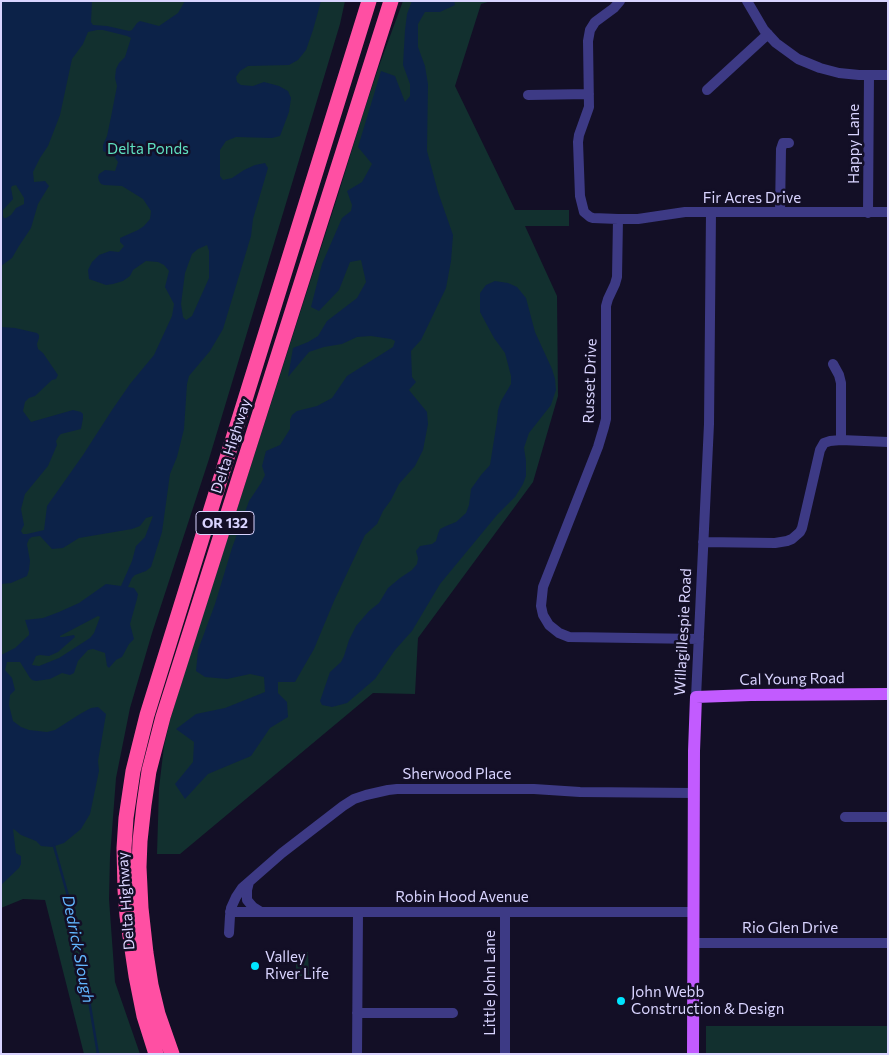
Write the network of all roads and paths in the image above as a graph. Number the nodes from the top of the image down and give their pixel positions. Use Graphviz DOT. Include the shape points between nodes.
graph roads {
  1 [pos="360,1"];
  2 [pos="369,1"];
  3 [pos="391,1"];
  4 [pos="620,1"];
  5 [pos="747,1"];
  6 [pos="768,34"];
  7 [pos="352,59"];
  8 [pos="869,75"];
  9 [pos="888,75"];
  10 [pos="707,90"];
  11 [pos="589,94"];
  12 [pos="528,95"];
  13 [pos="789,143"];
  14 [pos="711,212"];
  15 [pos="780,212"];
  16 [pos="888,212"];
  17 [pos="868,213"];
  18 [pos="618,219"];
  19 [pos="833,364"];
  20 [pos="841,440"];
  21 [pos="888,442"];
  22 [pos="703,542"];
  23 [pos="699,638"];
  24 [pos="888,694"];
  25 [pos="696,697"];
  26 [pos="694,793"];
  27 [pos="845,817"];
  28 [pos="888,817"];
  29 [pos="250,882"];
  30 [pos="230,912"];
  31 [pos="261,912"];
  32 [pos="358,912"];
  33 [pos="505,912"];
  34 [pos="693,912"];
  35 [pos="229,933"];
  36 [pos="693,943"];
  37 [pos="888,943"];
  38 [pos="357,1013"];
  39 [pos="453,1013"];
  40 [pos="156,1054"];
  41 [pos="172,1054"];
  42 [pos="356,1054"];
  43 [pos="505,1054"];
  44 [pos="693,1054"];
  1 -- 7 [label="highway"];
  2 -- 7 [label="highway, Delta Highway / OR 132"];
  3 -- 41 [label="highway, Delta Highway / OR 132" via="163,717 149,771 140,841 141,908 151,985"];
  4 -- 11 [label="street" via="590,30"];
  5 -- 6 [label="street"];
  6 -- 8 [label="street" via="784,50 811,65 839,73"];
  6 -- 10 [label="street"];
  7 -- 40 [label="highway, Delta Highway / OR 132" via="147,715 133,771 126,818 125,890 136,976"];
  8 -- 9 [label="street"];
  8 -- 17 [label="street, Happy Lane"];
  11 -- 12 [label="street"];
  11 -- 18 [label="street" via="588,111 578,138 581,202 584,212 590,217"];
  13 -- 15 [label="street" via="784,143 781,150"];
  14 -- 15 [label="street, Fir Acres Drive"];
  14 -- 18 [label="street, Fir Acres Drive"];
  14 -- 22 [label="street, Willagillespie Road" via="709,424"];
  15 -- 17 [label="street, Fir Acres Drive"];
  16 -- 17 [label="street, Fir Acres Drive"];
  18 -- 23 [label="street, Russet Drive" via="617,277 606,306 606,419 542,587 542,611 549,625 569,637"];
  19 -- 20 [label="street" via="841,383"];
  20 -- 21 [label="street"];
  20 -- 22 [label="street" via="827,441 821,446 802,528 796,536 787,542 775,543"];
  22 -- 23 [label="street, Willagillespie Road"];
  23 -- 25 [label="street, Willagillespie Road"];
  24 -- 25 [label="main road, Cal Young Road"];
  25 -- 26 [label="main road, Willagillespie Road"];
  26 -- 29 [label="street, Sherwood Place" via="534,789 397,789 374,793 343,806"];
  26 -- 34 [label="main road, Willagillespie Road"];
  27 -- 28 [label="street"];
  29 -- 30 [label="street, Sherwood Place" via="242,888"];
  29 -- 31 [label="street" via="247,900"];
  30 -- 31 [label="street, Robin Hood Avenue"];
  30 -- 35 [label="street, Sherwood Place"];
  31 -- 32 [label="street, Robin Hood Avenue"];
  32 -- 33 [label="street, Robin Hood Avenue"];
  32 -- 38 [label="street"];
  33 -- 34 [label="street, Robin Hood Avenue"];
  33 -- 43 [label="street, Little John Lane"];
  34 -- 36 [label="main road, Willagillespie Road"];
  36 -- 37 [label="street, Rio Glen Drive"];
  36 -- 44 [label="main road, Willagillespie Road"];
  38 -- 39 [label="street"];
  38 -- 42 [label="street"];
}
